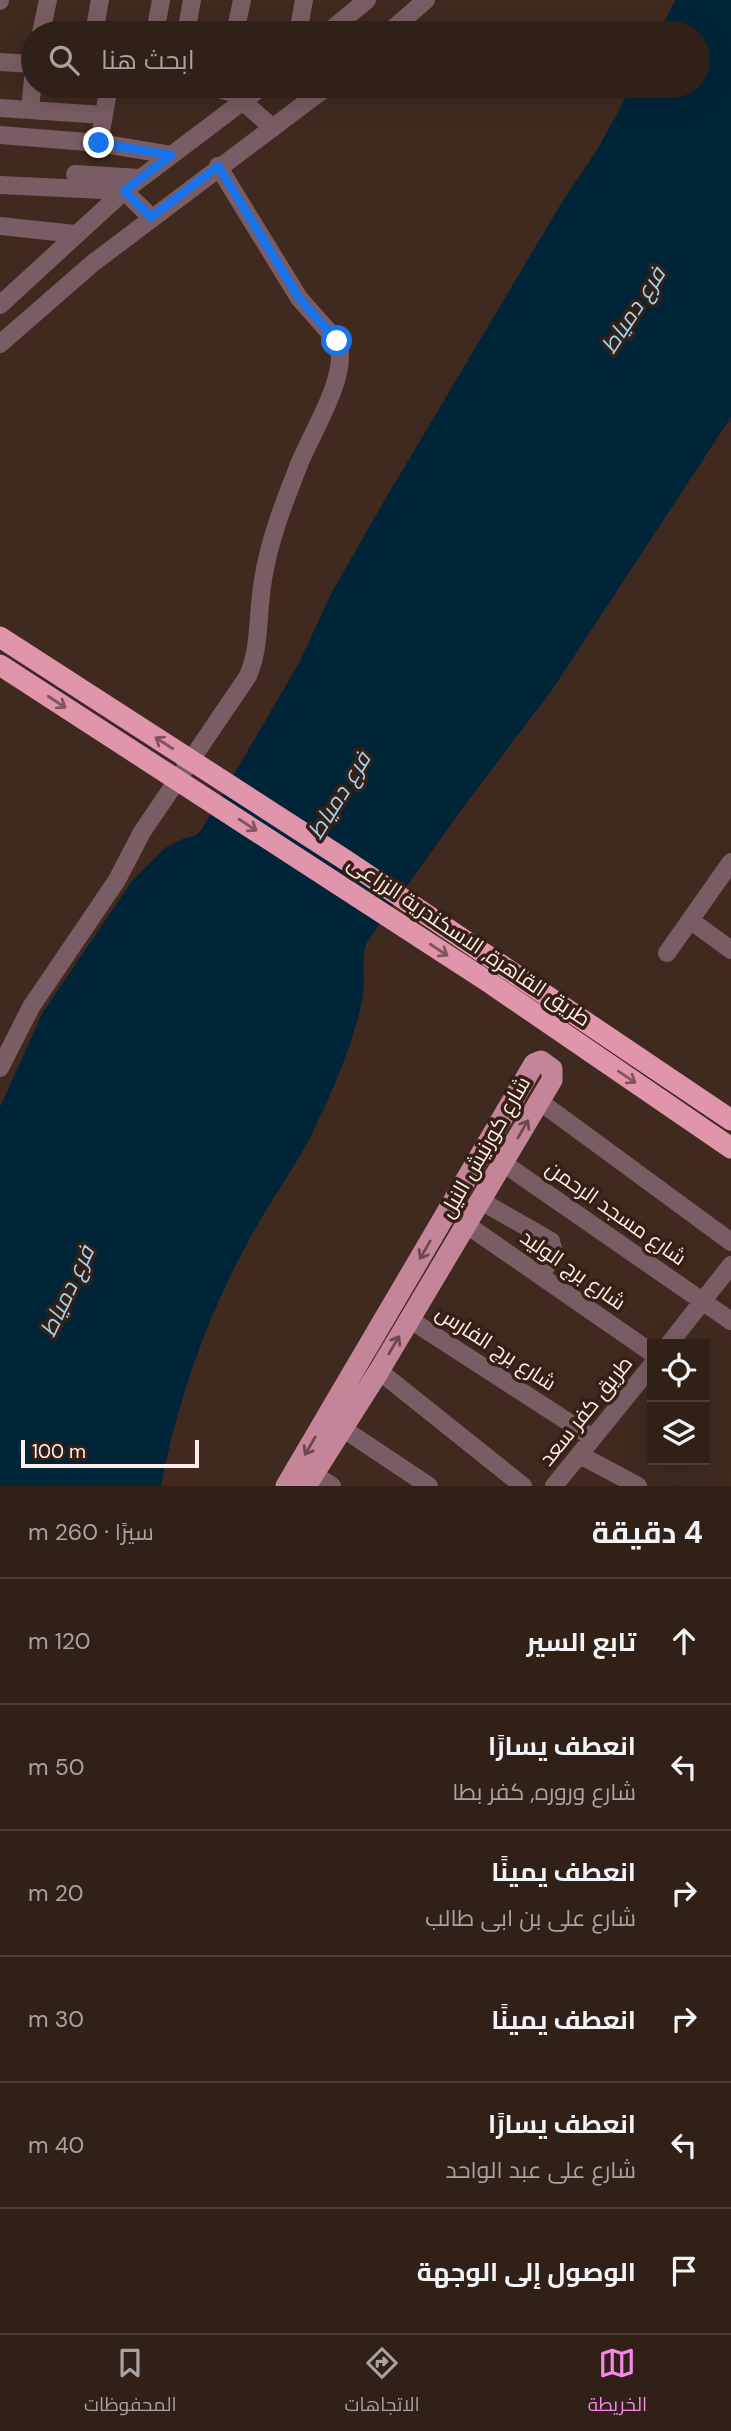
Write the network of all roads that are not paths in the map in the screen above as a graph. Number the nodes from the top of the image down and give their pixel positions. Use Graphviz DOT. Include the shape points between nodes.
graph roads {
  1 [pos="48,0"];
  2 [pos="100,0"];
  3 [pos="161,0"];
  4 [pos="192,0"];
  5 [pos="242,0"];
  6 [pos="304,0"];
  7 [pos="367,0"];
  8 [pos="426,0"];
  9 [pos="44,21"];
  10 [pos="96,21"];
  11 [pos="157,21"];
  12 [pos="188,21"];
  13 [pos="238,21"];
  14 [pos="300,21"];
  15 [pos="342,21"];
  16 [pos="402,21"];
  17 [pos="0,62"];
  18 [pos="21,63"];
  19 [pos="31,98"];
  20 [pos="107,98"];
  21 [pos="239,98"];
  22 [pos="249,98"];
  23 [pos="312,98"];
  24 [pos="245,101"];
  25 [pos="0,108"];
  26 [pos="30,110"];
  27 [pos="103,115"];
  28 [pos="273,128"];
  29 [pos="0,135"];
  30 [pos="99,143"];
  31 [pos="171,155"];
  32 [pos="218,166"];
  33 [pos="75,174"];
  34 [pos="140,178"];
  35 [pos="0,186"];
  36 [pos="124,191"];
  37 [pos="151,217"];
  38 [pos="0,226"];
  39 [pos="75,234"];
  40 [pos="0,305"];
  41 [pos="0,344"];
  42 [pos="0,637"];
  43 [pos="0,665"];
  44 [pos="731,862"];
  45 [pos="690,920"];
  46 [pos="731,950"];
  47 [pos="667,953"];
  48 [pos="0,1068"];
  49 [pos="540,1101"];
  50 [pos="731,1120"];
  51 [pos="731,1148"];
  52 [pos="503,1163"];
  53 [pos="481,1201"];
  54 [pos="467,1225"];
  55 [pos="731,1242"];
  56 [pos="731,1265"];
  57 [pos="541,1276"];
  58 [pos="702,1301"];
  59 [pos="410,1319"];
  60 [pos="731,1321"];
  61 [pos="673,1339"];
  62 [pos="647,1350"];
  63 [pos="647,1371"];
  64 [pos="369,1373"];
  65 [pos="342,1427"];
  66 [pos="593,1438"];
  67 [pos="580,1455"];
  68 [pos="317,1482"];
  69 [pos="286,1486"];
  70 [pos="429,1486"];
  71 [pos="523,1486"];
  72 [pos="554,1486"];
  73 [pos="638,1486"];
  1 -- 9 [label="street"];
  2 -- 10 [label="street"];
  3 -- 11 [label="street"];
  4 -- 12 [label="street"];
  5 -- 13 [label="street"];
  6 -- 14 [label="street"];
  7 -- 15 [label="street"];
  8 -- 16 [label="street"];
  17 -- 18 [label="street"];
  19 -- 26 [label="street"];
  20 -- 27 [label="street"];
  21 -- 24 [label="street"];
  22 -- 24 [label="street"];
  23 -- 28 [label="street"];
  24 -- 28 [label="street"];
  24 -- 31 [label="street"];
  25 -- 26 [label="street"];
  26 -- 27 [label="street"];
  27 -- 30 [label="street"];
  28 -- 32 [label="street"];
  29 -- 30 [label="street"];
  30 -- 31 [label="street"];
  31 -- 34 [label="street"];
  32 -- 37 [label="street"];
  32 -- 48 [label="street" via="299,298 337,341 340,365 284,504 263,578 258,641 248,676 31,1007"];
  33 -- 34 [label="street"];
  34 -- 36 [label="street"];
  35 -- 36 [label="street"];
  36 -- 37 [label="street"];
  36 -- 39 [label="street"];
  37 -- 41 [label="street" via="55,293"];
  38 -- 39 [label="street"];
  39 -- 40 [label="street"];
  50 -- 42 [label="highway, طريق القاهرة, الاسكندرية الزراعى, one-way, bridge" via="312,838"];
  43 -- 51 [label="highway, طريق القاهرة, الاسكندرية الزراعى, one-way, bridge" via="490,983"];
  44 -- 45 [label="street"];
  45 -- 46 [label="street"];
  45 -- 47 [label="street"];
  52 -- 49 [label="main road, شارع كورنيش النيل, one-way"];
  49 -- 55 [label="street"];
  49 -- 64 [label="main road, شارع كورنيش النيل, one-way" via="553,1072 538,1061"];
  52 -- 53 [label="main road, شارع كورنيش النيل"];
  52 -- 58 [label="street, شارع مسجد الرحمن"];
  53 -- 54 [label="main road, شارع كورنيش النيل"];
  53 -- 57 [label="street" via="551,1241 554,1252"];
  54 -- 57 [label="street, شارع برج الوليد"];
  54 -- 59 [label="main road, شارع كورنيش النيل"];
  56 -- 58 [label="street"];
  57 -- 62 [label="street, شارع برج الوليد"];
  58 -- 60 [label="street, شارع مسجد الرحمن"];
  58 -- 61 [label="street"];
  64 -- 59 [label="main road, شارع كورنيش النيل, one-way"];
  59 -- 66 [label="street, شارع برج الفارس"];
  63 -- 66 [label="street, طريق كفر سعد"];
  64 -- 65 [label="main road, شارع كورنيش النيل"];
  64 -- 69 [label="main road, شارع كورنيش النيل, one-way"];
  64 -- 71 [label="street"];
  65 -- 68 [label="main road, شارع كورنيش النيل"];
  65 -- 70 [label="street"];
  66 -- 67 [label="street, طريق كفر سعد"];
  67 -- 72 [label="street, طريق كفر سعد"];
  67 -- 73 [label="street"];
}
